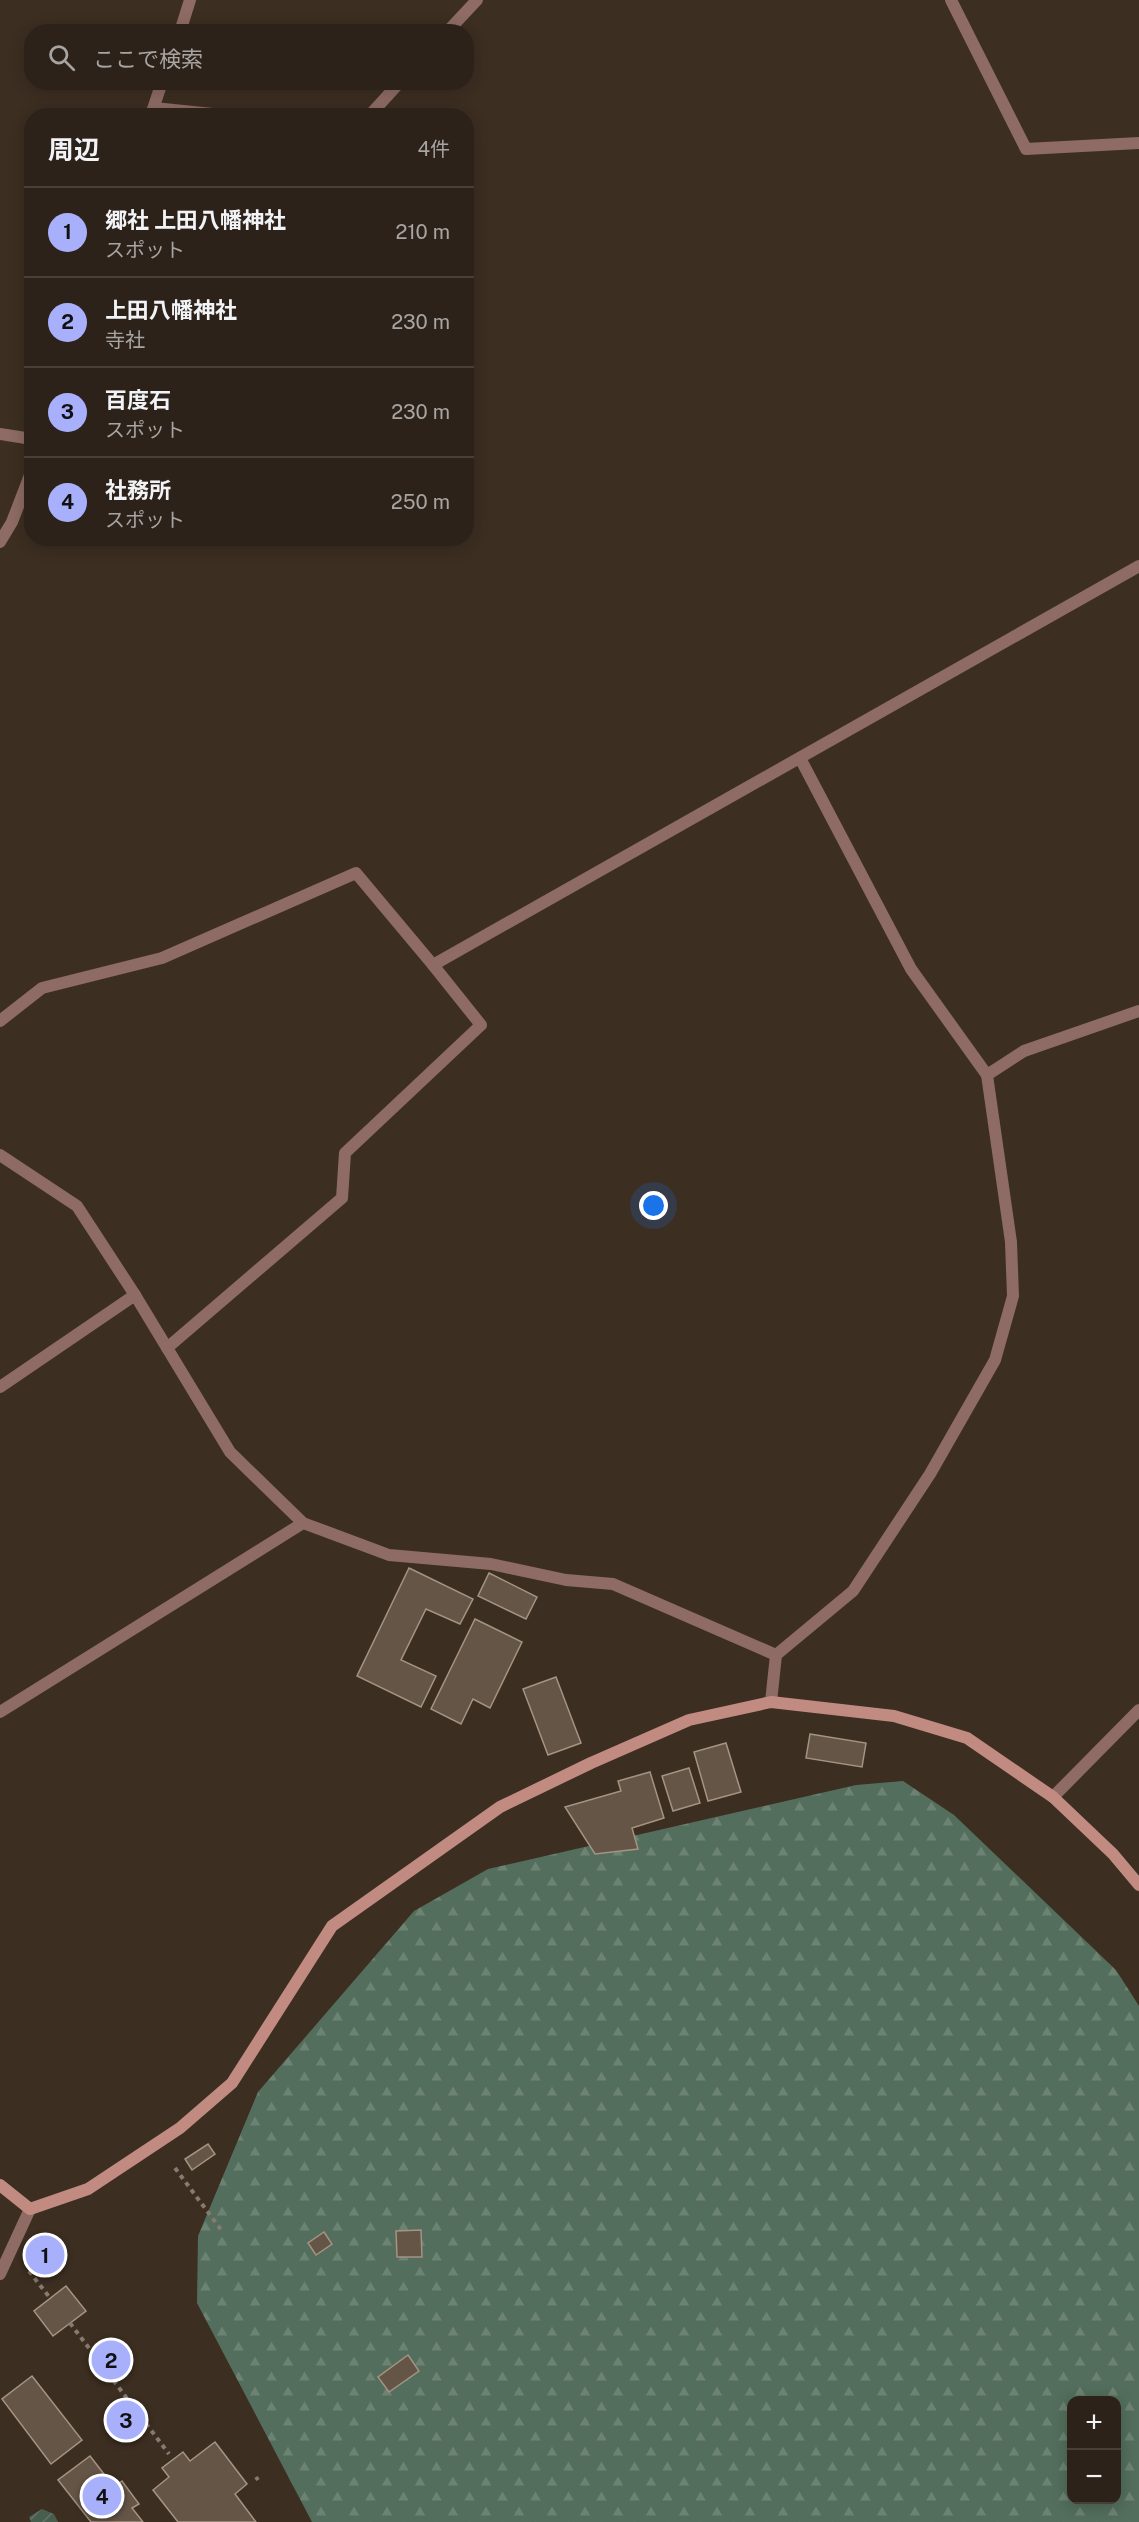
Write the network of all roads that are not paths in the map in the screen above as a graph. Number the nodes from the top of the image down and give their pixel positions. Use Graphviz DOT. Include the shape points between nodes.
graph roads {
  1 [pos="190,0"];
  2 [pos="477,0"];
  3 [pos="951,0"];
  4 [pos="182,24"];
  5 [pos="454,24"];
  6 [pos="160,90"];
  7 [pos="393,90"];
  8 [pos="154,108"];
  9 [pos="376,108"];
  10 [pos="1139,144"];
  11 [pos="0,434"];
  12 [pos="24,438"];
  13 [pos="24,491"];
  14 [pos="0,542"];
  15 [pos="1139,566"];
  16 [pos="800,758"];
  17 [pos="433,965"];
  18 [pos="1139,1011"];
  19 [pos="0,1021"];
  20 [pos="987,1075"];
  21 [pos="0,1155"];
  22 [pos="135,1295"];
  23 [pos="167,1348"];
  24 [pos="0,1387"];
  25 [pos="303,1523"];
  26 [pos="776,1655"];
  27 [pos="771,1702"];
  28 [pos="1139,1710"];
  29 [pos="0,1712"];
  30 [pos="1053,1797"];
  31 [pos="1139,1885"];
  32 [pos="0,2185"];
  33 [pos="30,2209"];
  34 [pos="0,2274"];
  1 -- 4 [label="street"];
  2 -- 5 [label="street"];
  3 -- 10 [label="street" via="1026,149"];
  6 -- 8 [label="street"];
  7 -- 9 [label="street"];
  11 -- 12 [label="street"];
  13 -- 14 [label="street"];
  15 -- 16 [label="street"];
  16 -- 17 [label="street"];
  16 -- 20 [label="street" via="911,969"];
  17 -- 19 [label="street" via="356,873 162,958 42,988"];
  17 -- 23 [label="street" via="481,1025 345,1153 342,1198"];
  18 -- 20 [label="street" via="1024,1051"];
  20 -- 26 [label="street" via="1011,1242 1013,1296 995,1360 930,1474 853,1591"];
  21 -- 22 [label="street" via="77,1206"];
  22 -- 23 [label="street"];
  22 -- 24 [label="street"];
  23 -- 25 [label="street" via="230,1452"];
  25 -- 26 [label="street" via="389,1555 491,1564 566,1580 613,1584"];
  25 -- 29 [label="street"];
  26 -- 27 [label="street"];
  27 -- 30 [label="street" via="894,1716 967,1738"];
  27 -- 33 [label="street" via="689,1720 500,1808 332,1926 232,2083 189,2120 88,2189"];
  28 -- 30 [label="street"];
  30 -- 31 [label="street" via="1113,1854"];
  32 -- 33 [label="street"];
  33 -- 34 [label="street"];
}
